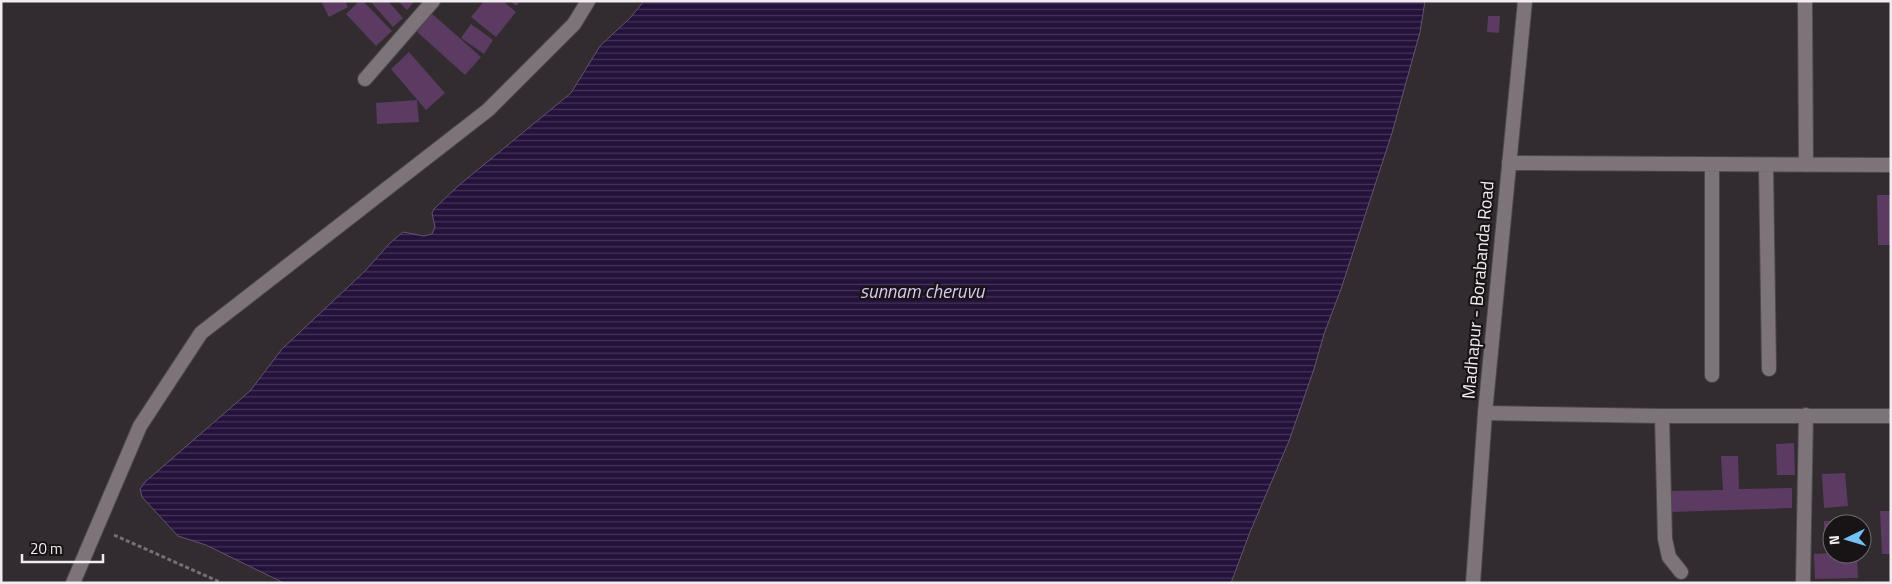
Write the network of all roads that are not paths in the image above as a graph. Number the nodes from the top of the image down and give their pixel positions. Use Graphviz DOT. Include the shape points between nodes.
graph roads {
  1 [pos="433,1"];
  2 [pos="588,1"];
  3 [pos="1525,1"];
  4 [pos="1805,1"];
  5 [pos="365,79"];
  6 [pos="1509,163"];
  7 [pos="1712,164"];
  8 [pos="1766,165"];
  9 [pos="1806,165"];
  10 [pos="1891,166"];
  11 [pos="1769,369"];
  12 [pos="1712,375"];
  13 [pos="1485,412"];
  14 [pos="1662,416"];
  15 [pos="1806,416"];
  16 [pos="1891,416"];
  17 [pos="1681,572"];
  18 [pos="73,583"];
  19 [pos="1473,583"];
  20 [pos="1803,583"];
  1 -- 5 [label="street"];
  2 -- 18 [label="street" via="574,24 488,110 201,333 140,426"];
  3 -- 6 [label="street, Madhapur - Borabanda Road"];
  4 -- 9 [label="street"];
  6 -- 7 [label="street"];
  6 -- 13 [label="street, Madhapur - Borabanda Road"];
  7 -- 8 [label="street"];
  7 -- 12 [label="street"];
  8 -- 9 [label="street"];
  8 -- 11 [label="street"];
  9 -- 10 [label="street"];
  13 -- 14 [label="street"];
  13 -- 19 [label="street, Madhapur - Borabanda Road"];
  14 -- 15 [label="street"];
  14 -- 17 [label="street" via="1665,539 1669,557"];
  15 -- 16 [label="street"];
  15 -- 20 [label="street"];
}
